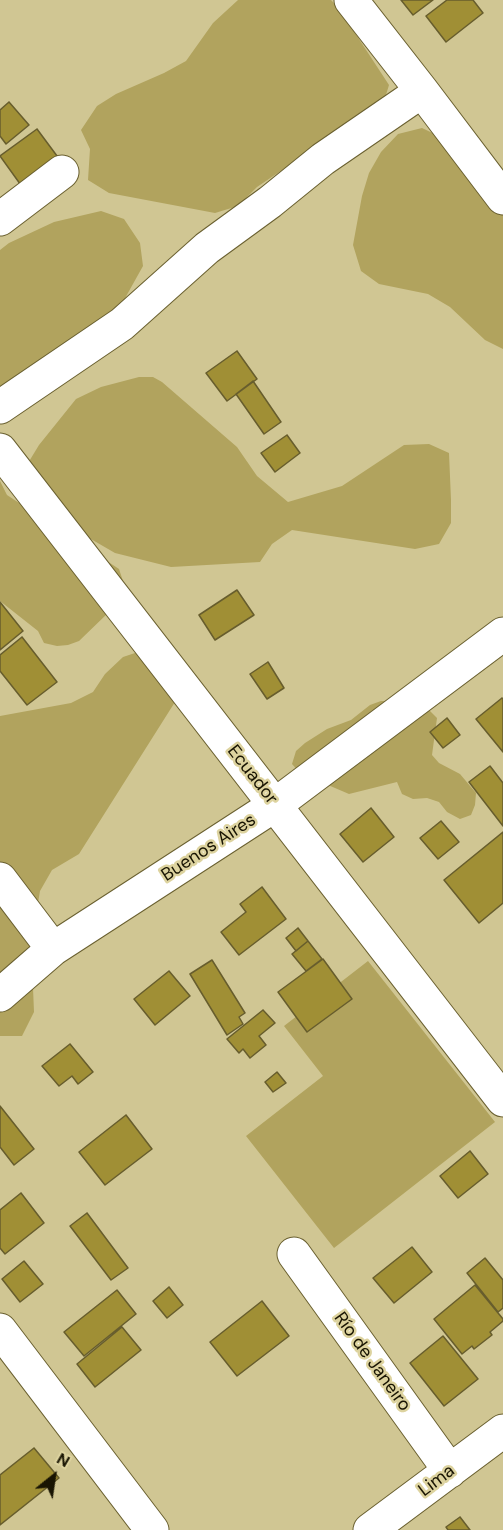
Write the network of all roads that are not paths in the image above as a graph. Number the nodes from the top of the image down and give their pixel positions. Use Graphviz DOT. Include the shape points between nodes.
graph roads {
  1 [pos="351,0"];
  2 [pos="422,91"];
  3 [pos="62,172"];
  4 [pos="503,198"];
  5 [pos="0,219"];
  6 [pos="0,407"];
  7 [pos="0,450"];
  8 [pos="503,634"];
  9 [pos="275,805"];
  10 [pos="0,879"];
  11 [pos="53,949"];
  12 [pos="0,995"];
  13 [pos="503,1100"];
  14 [pos="294,1254"];
  15 [pos="0,1330"];
  16 [pos="503,1431"];
  17 [pos="450,1471"];
  18 [pos="152,1530"];
  19 [pos="370,1530"];
  1 -- 2 [label="street"];
  2 -- 4 [label="street"];
  2 -- 6 [label="street" via="323,159 207,248 122,324"];
  3 -- 5 [label="street"];
  7 -- 9 [label="street, Ecuador"];
  8 -- 9 [label="street, Buenos Aires"];
  9 -- 11 [label="street, Buenos Aires"];
  9 -- 13 [label="street, Ecuador"];
  10 -- 11 [label="street"];
  11 -- 12 [label="street, Buenos Aires"];
  14 -- 17 [label="street, Río de Janeiro"];
  15 -- 18 [label="street"];
  16 -- 17 [label="street, Lima"];
  17 -- 19 [label="street, Lima"];
}
